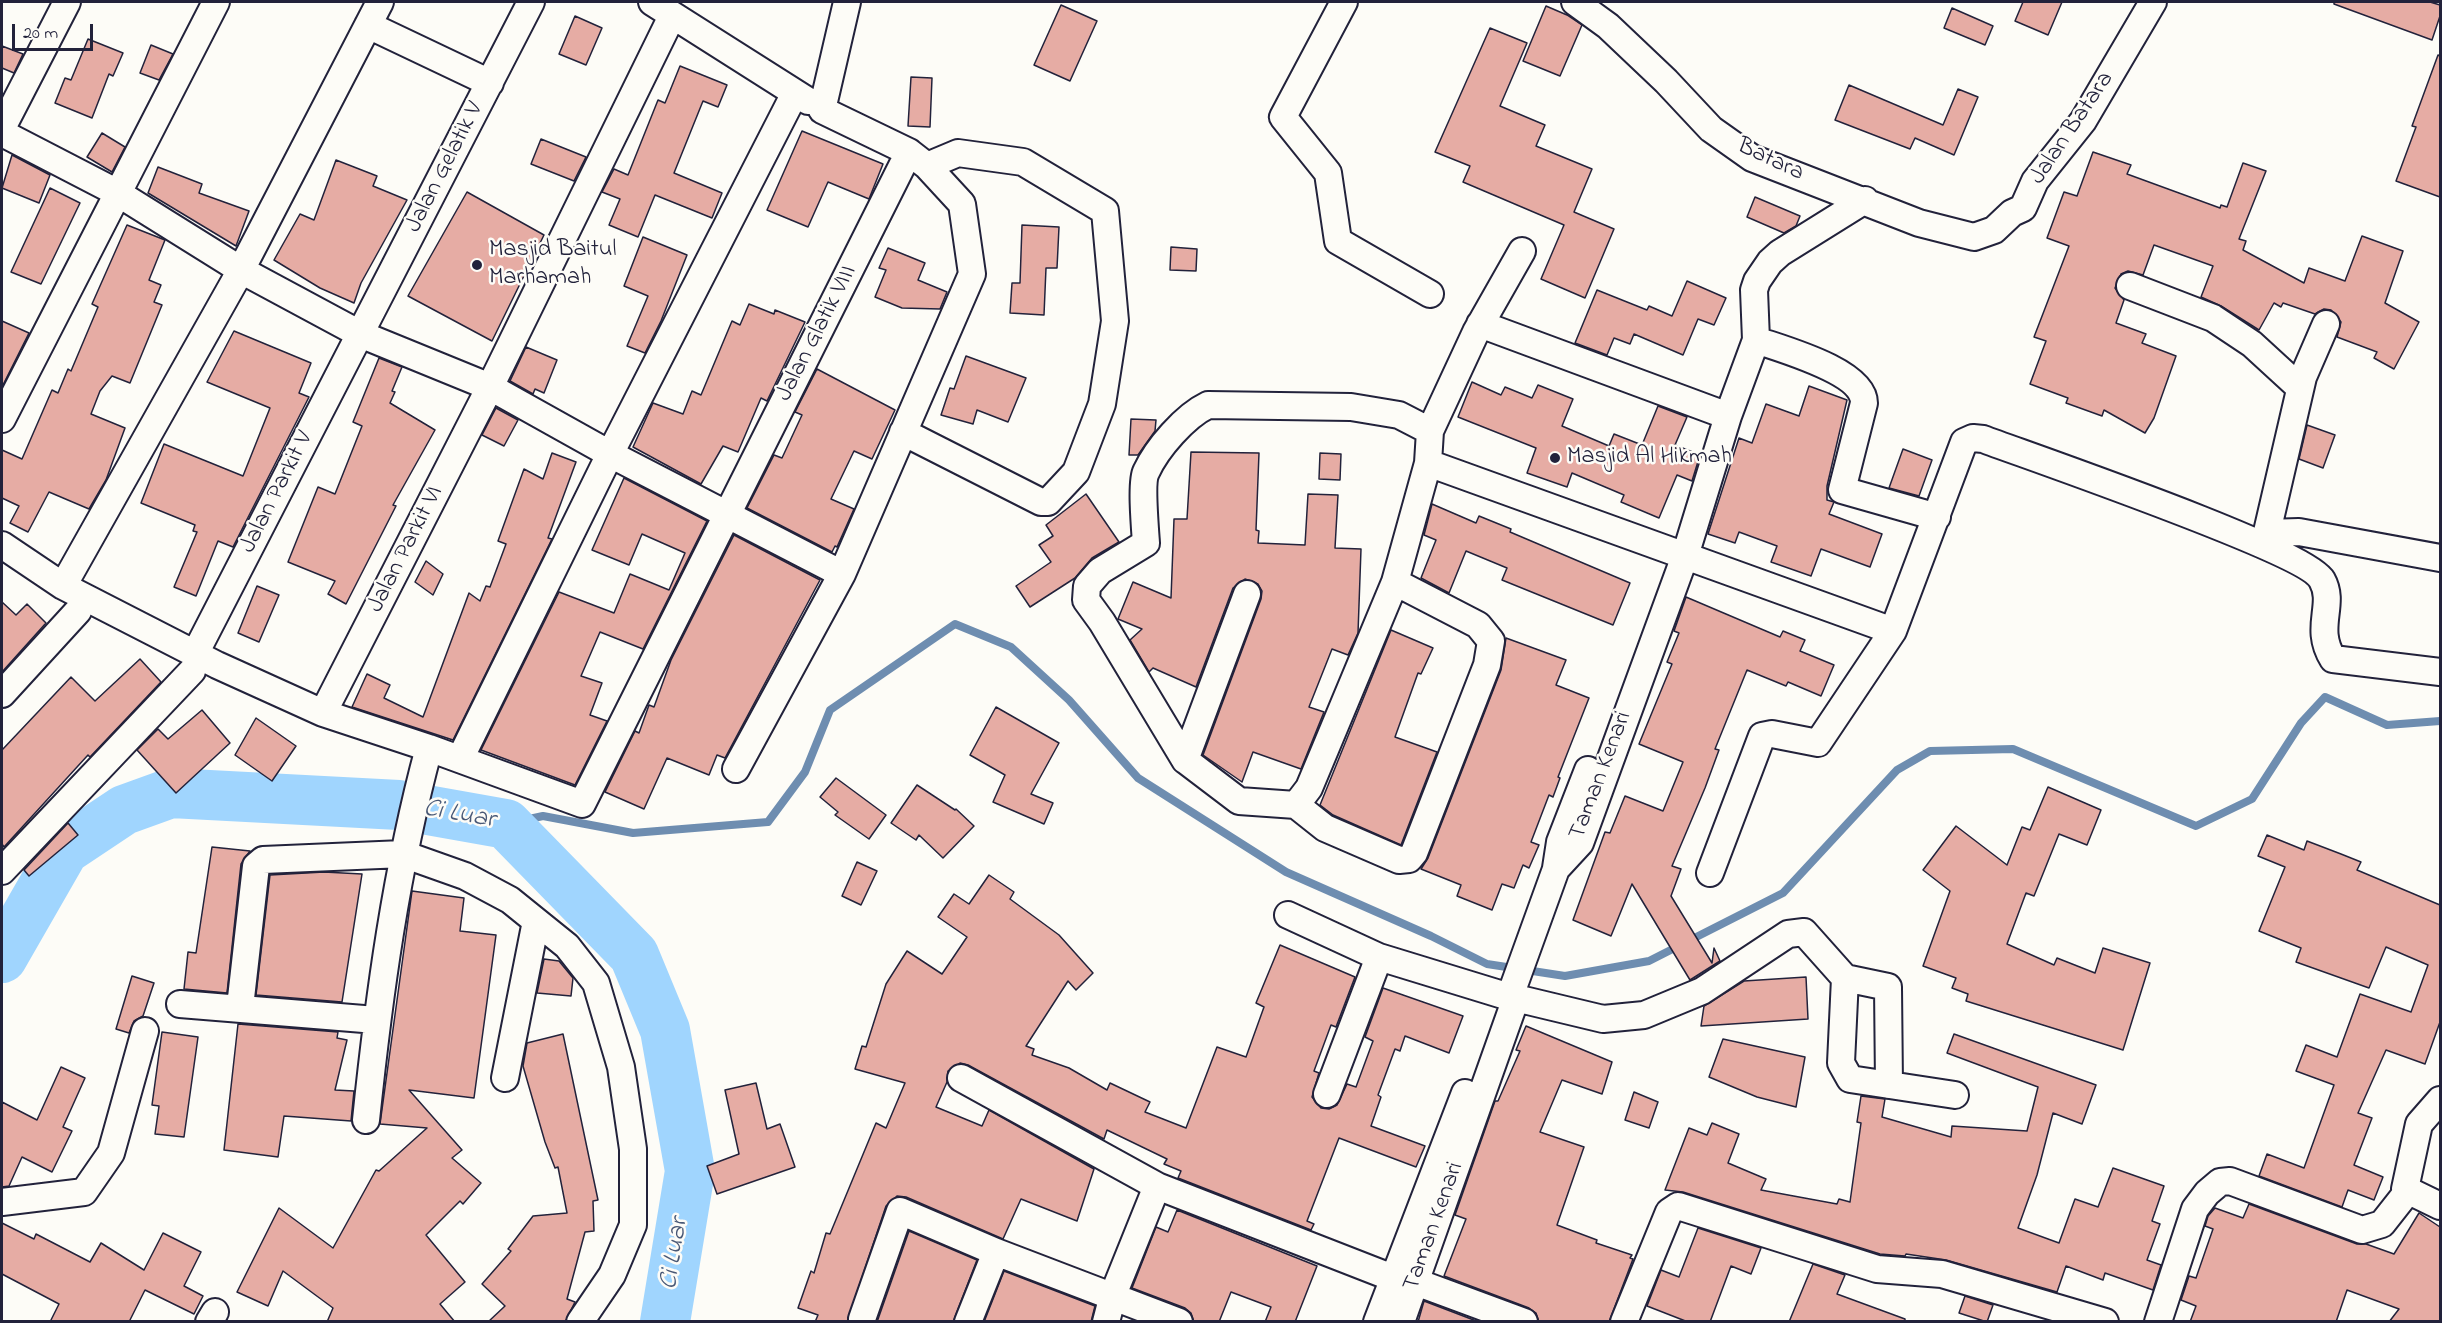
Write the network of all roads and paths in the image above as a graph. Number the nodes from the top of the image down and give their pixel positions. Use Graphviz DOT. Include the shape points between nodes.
graph roads {
  1 [pos="67,2"];
  2 [pos="216,2"];
  3 [pos="380,2"];
  4 [pos="531,2"];
  5 [pos="847,2"];
  6 [pos="1344,2"];
  7 [pos="1575,2"];
  8 [pos="2153,2"];
  9 [pos="662,8"];
  10 [pos="368,25"];
  11 [pos="490,83"];
  12 [pos="795,93"];
  13 [pos="822,110"];
  14 [pos="2,128"];
  15 [pos="2,133"];
  16 [pos="918,159"];
  17 [pos="116,192"];
  18 [pos="1865,200"];
  19 [pos="1974,237"];
  20 [pos="1522,251"];
  21 [pos="241,270"];
  22 [pos="2130,286"];
  23 [pos="1430,294"];
  24 [pos="1480,324"];
  25 [pos="2326,324"];
  26 [pos="360,334"];
  27 [pos="1756,340"];
  28 [pos="490,387"];
  29 [pos="2300,388"];
  30 [pos="1728,416"];
  31 [pos="2,419"];
  32 [pos="1430,430"];
  33 [pos="903,432"];
  34 [pos="609,454"];
  35 [pos="1428,463"];
  36 [pos="728,515"];
  37 [pos="1937,517"];
  38 [pos="2265,538"];
  39 [pos="2,545"];
  40 [pos="1679,554"];
  41 [pos="2440,558"];
  42 [pos="842,574"];
  43 [pos="1395,582"];
  44 [pos="63,586"];
  45 [pos="1247,594"];
  46 [pos="78,611"];
  47 [pos="1893,631"];
  48 [pos="194,662"];
  49 [pos="2440,672"];
  50 [pos="2,694"];
  51 [pos="323,713"];
  52 [pos="429,748"];
  53 [pos="460,759"];
  54 [pos="1185,760"];
  55 [pos="736,769"];
  56 [pos="1296,805"];
  57 [pos="404,850"];
  58 [pos="2,871"];
  59 [pos="1710,873"];
  60 [pos="1288,915"];
  61 [pos="536,921"];
  62 [pos="1379,957"];
  63 [pos="1845,978"];
  64 [pos="1512,991"];
  65 [pos="180,1004"];
  66 [pos="240,1007"];
  67 [pos="376,1020"];
  68 [pos="145,1031"];
  69 [pos="505,1078"];
  70 [pos="961,1078"];
  71 [pos="1889,1085"];
  72 [pos="1327,1094"];
  73 [pos="1954,1095"];
  74 [pos="2440,1100"];
  75 [pos="366,1120"];
  76 [pos="1157,1186"];
  77 [pos="2408,1191"];
  78 [pos="2,1202"];
  79 [pos="2440,1206"];
  80 [pos="996,1252"];
  81 [pos="1404,1280"];
  82 [pos="1113,1295"];
  83 [pos="862,1319"];
  84 [pos="580,1322"];
  85 [pos="968,1322"];
  86 [pos="1106,1322"];
  87 [pos="1179,1322"];
  88 [pos="1377,1322"];
  89 [pos="1401,1322"];
  90 [pos="1524,1322"];
  91 [pos="1624,1322"];
  92 [pos="2106,1322"];
  93 [pos="2158,1322"];
  1 -- 14 [label="street"];
  2 -- 17 [label="street"];
  3 -- 10 [label="street"];
  4 -- 11 [label="street, Jalan Gelatik V"];
  5 -- 13 [label="street"];
  6 -- 23 [label="street" via="1283,117 1328,173 1338,241"];
  7 -- 18 [label="street, Batara" via="1608,26 1711,129 1752,158"];
  8 -- 19 [label="street, Jalan Batara" via="2083,121 2036,181 2023,208 1994,230"];
  9 -- 12 [label="street"];
  9 -- 28 [label="street, Jalan Parkit VI"];
  10 -- 11 [label="street"];
  10 -- 21 [label="street"];
  11 -- 26 [label="street, Jalan Gelatik V"];
  12 -- 13 [label="street"];
  12 -- 34 [label="street"];
  13 -- 16 [label="street"];
  15 -- 17 [label="street"];
  16 -- 33 [label="street" via="962,204 972,274"];
  16 -- 33 [label="street" via="958,153 1023,162 1105,212 1115,321 1102,404 1076,472 1046,503"];
  16 -- 36 [label="street, Jalan Glatik VIII"];
  17 -- 21 [label="street"];
  17 -- 31 [label="street"];
  18 -- 19 [label="street, Batara" via="1919,223"];
  18 -- 27 [label="street" via="1770,261 1754,290"];
  20 -- 24 [label="street"];
  21 -- 26 [label="street"];
  21 -- 44 [label="street"];
  22 -- 29 [label="street" via="2213,318 2252,344"];
  24 -- 30 [label="street"];
  24 -- 32 [label="street"];
  25 -- 29 [label="street"];
  26 -- 28 [label="street"];
  26 -- 48 [label="street, Jalan Parkit V"];
  27 -- 30 [label="street"];
  27 -- 37 [label="street" via="1837,371 1856,385 1864,397 1842,490"];
  28 -- 34 [label="street"];
  28 -- 51 [label="street, Jalan Parkit VI"];
  29 -- 38 [label="street"];
  30 -- 40 [label="street"];
  32 -- 35 [label="street"];
  32 -- 54 [label="street" via="1399,415 1339,406 1208,405 1180,424 1145,474 1146,543 1100,571 1087,586 1086,600"];
  33 -- 42 [label="street"];
  34 -- 36 [label="street"];
  34 -- 53 [label="street"];
  35 -- 40 [label="street"];
  35 -- 43 [label="street"];
  36 -- 42 [label="street"];
  36 -- 53 [label="street, Jalan Glatik VIII" via="582,804"];
  37 -- 38 [label="street" via="1964,442 1973,438"];
  37 -- 47 [label="street"];
  38 -- 41 [label="street" via="2299,532"];
  38 -- 49 [label="street" via="2313,569 2322,580 2327,597 2322,631 2333,659"];
  39 -- 44 [label="street"];
  40 -- 47 [label="street"];
  40 -- 64 [label="street, Taman Kenari" via="1560,842 1556,869"];
  42 -- 55 [label="street"];
  43 -- 56 [label="street" via="1309,788"];
  43 -- 56 [label="street" via="1478,625 1491,641 1487,665 1414,853 1409,859 1399,860 1325,828"];
  44 -- 48 [label="street"];
  45 -- 54 [label="street"];
  46 -- 50 [label="street"];
  47 -- 59 [label="street" via="1818,743 1772,734 1762,736"];
  48 -- 51 [label="street" via="217,664"];
  48 -- 58 [label="street, Jalan Parkit V"];
  51 -- 52 [label="street"];
  52 -- 53 [label="street"];
  52 -- 57 [label="street"];
  54 -- 56 [label="street" via="1239,801"];
  57 -- 61 [label="street" via="510,900"];
  57 -- 66 [label="street" via="257,862"];
  57 -- 67 [label="street"];
  60 -- 62 [label="street"];
  61 -- 69 [label="street"];
  61 -- 84 [label="street" via="567,946 596,983 621,1067 633,1149 633,1226 612,1275"];
  62 -- 64 [label="street"];
  62 -- 72 [label="street"];
  63 -- 64 [label="street" via="1804,932 1788,934 1702,991 1644,1015 1603,1019"];
  63 -- 71 [label="street" via="1888,987"];
  63 -- 71 [label="street" via="1841,1063 1850,1079"];
  64 -- 81 [label="street, Taman Kenari"];
  65 -- 66 [label="street"];
  66 -- 67 [label="street"];
  67 -- 75 [label="street"];
  68 -- 78 [label="street" via="111,1153 84,1192"];
  70 -- 76 [label="street"];
  71 -- 73 [label="street"];
  74 -- 77 [label="street" via="2419,1124 2405,1189"];
  76 -- 81 [label="street"];
  76 -- 82 [label="street"];
  77 -- 79 [label="street"];
  77 -- 93 [label="street" via="2382,1224 2362,1230 2230,1181 2220,1182 2195,1209"];
  80 -- 82 [label="street"];
  80 -- 83 [label="street" via="900,1211"];
  80 -- 85 [label="street"];
  81 -- 88 [label="street"];
  81 -- 89 [label="street, Taman Kenari"];
  81 -- 90 [label="street"];
  82 -- 86 [label="street"];
  82 -- 87 [label="street"];
  91 -- 92 [label="street" via="1669,1212 1678,1206 1877,1269 1942,1274"];
}
